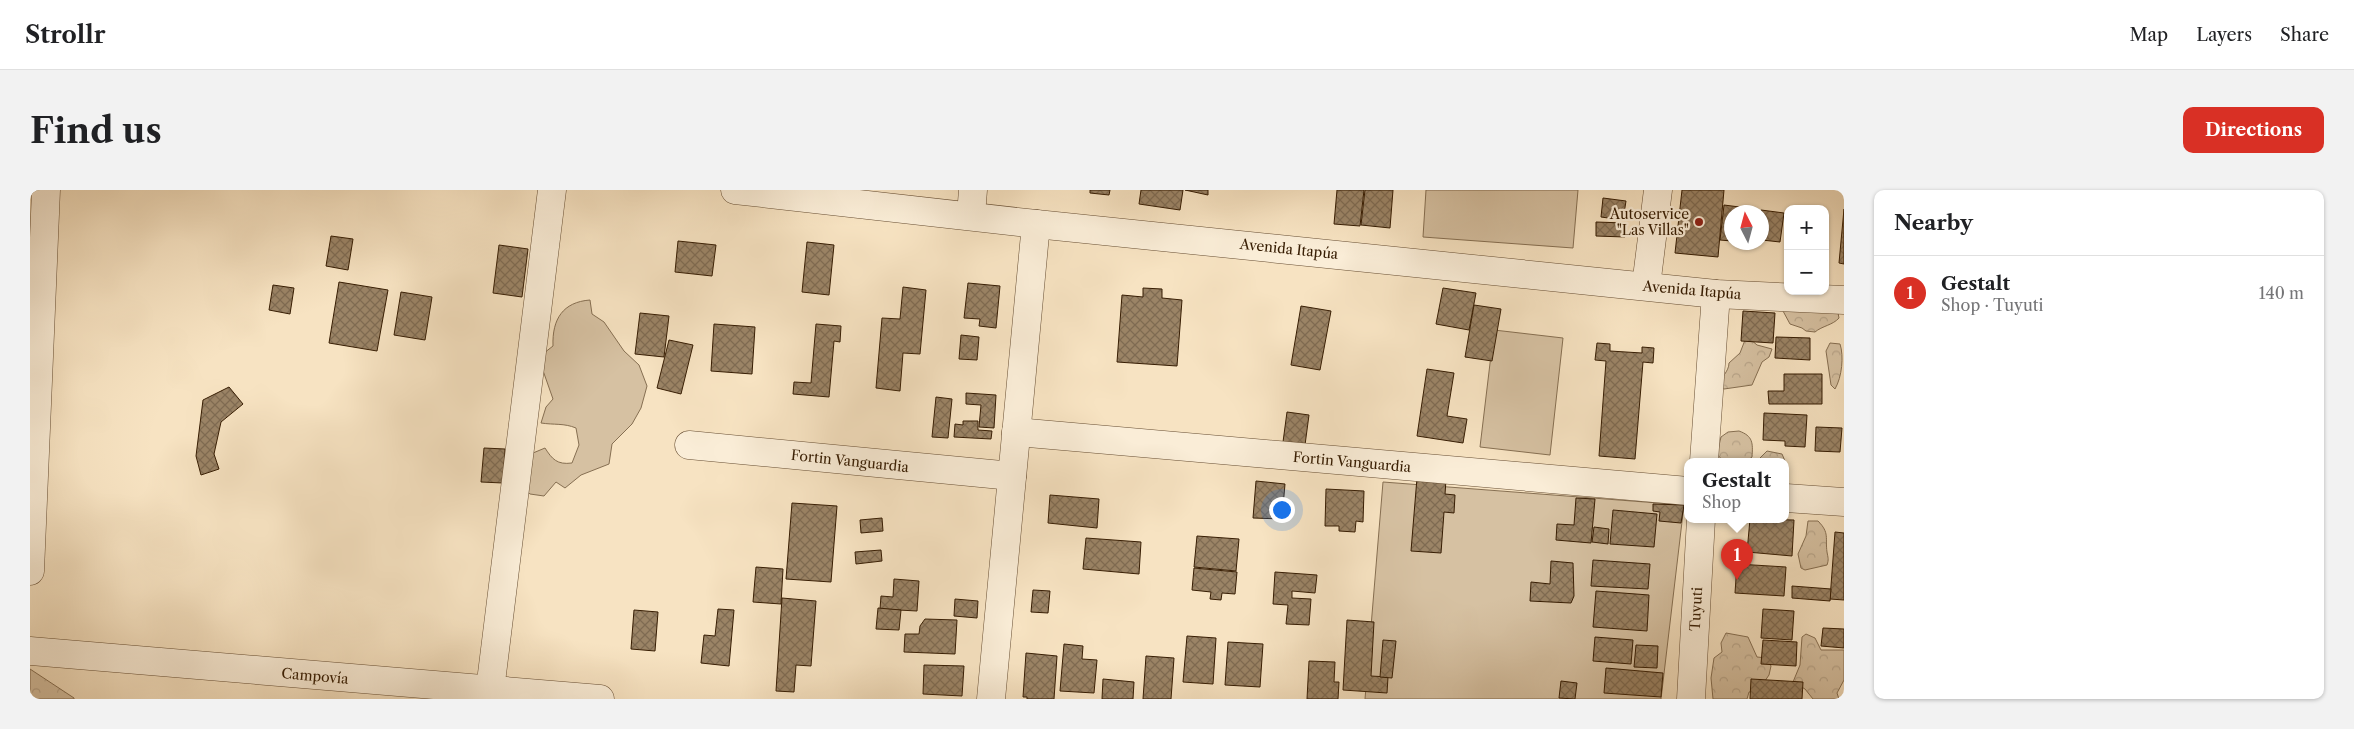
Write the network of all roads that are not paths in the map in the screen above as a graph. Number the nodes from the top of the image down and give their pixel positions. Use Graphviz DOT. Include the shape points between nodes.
graph roads {
  1 [pos="46,190"];
  2 [pos="552,190"];
  3 [pos="735,190"];
  4 [pos="1658,190"];
  5 [pos="972,202"];
  6 [pos="1036,224"];
  7 [pos="1646,286"];
  8 [pos="1716,294"];
  9 [pos="1844,300"];
  10 [pos="1016,432"];
  11 [pos="689,445"];
  12 [pos="1704,458"];
  13 [pos="1012,476"];
  14 [pos="1684,491"];
  15 [pos="1789,498"];
  16 [pos="1844,502"];
  17 [pos="1701,523"];
  18 [pos="30,572"];
  19 [pos="30,651"];
  20 [pos="352,689"];
  21 [pos="490,690"];
  22 [pos="600,699"];
  23 [pos="991,699"];
  24 [pos="1691,699"];
  1 -- 18 [label="street"];
  2 -- 21 [label="street"];
  3 -- 5 [label="street, Avenida Itapúa"];
  4 -- 7 [label="street"];
  5 -- 6 [label="street, Avenida Itapúa"];
  6 -- 7 [label="street, Avenida Itapúa"];
  6 -- 10 [label="street"];
  7 -- 8 [label="street, Avenida Itapúa"];
  8 -- 9 [label="street, Avenida Itapúa"];
  8 -- 12 [label="street"];
  10 -- 13 [label="street"];
  10 -- 14 [label="street, Fortin Vanguardia"];
  11 -- 13 [label="street, Fortin Vanguardia"];
  13 -- 23 [label="street"];
  15 -- 16 [label="street"];
  17 -- 24 [label="street, Tuyuti"];
  19 -- 20 [label="street, Campovía"];
  20 -- 21 [label="street, Campovía"];
  21 -- 22 [label="street, Campovía"];
}
